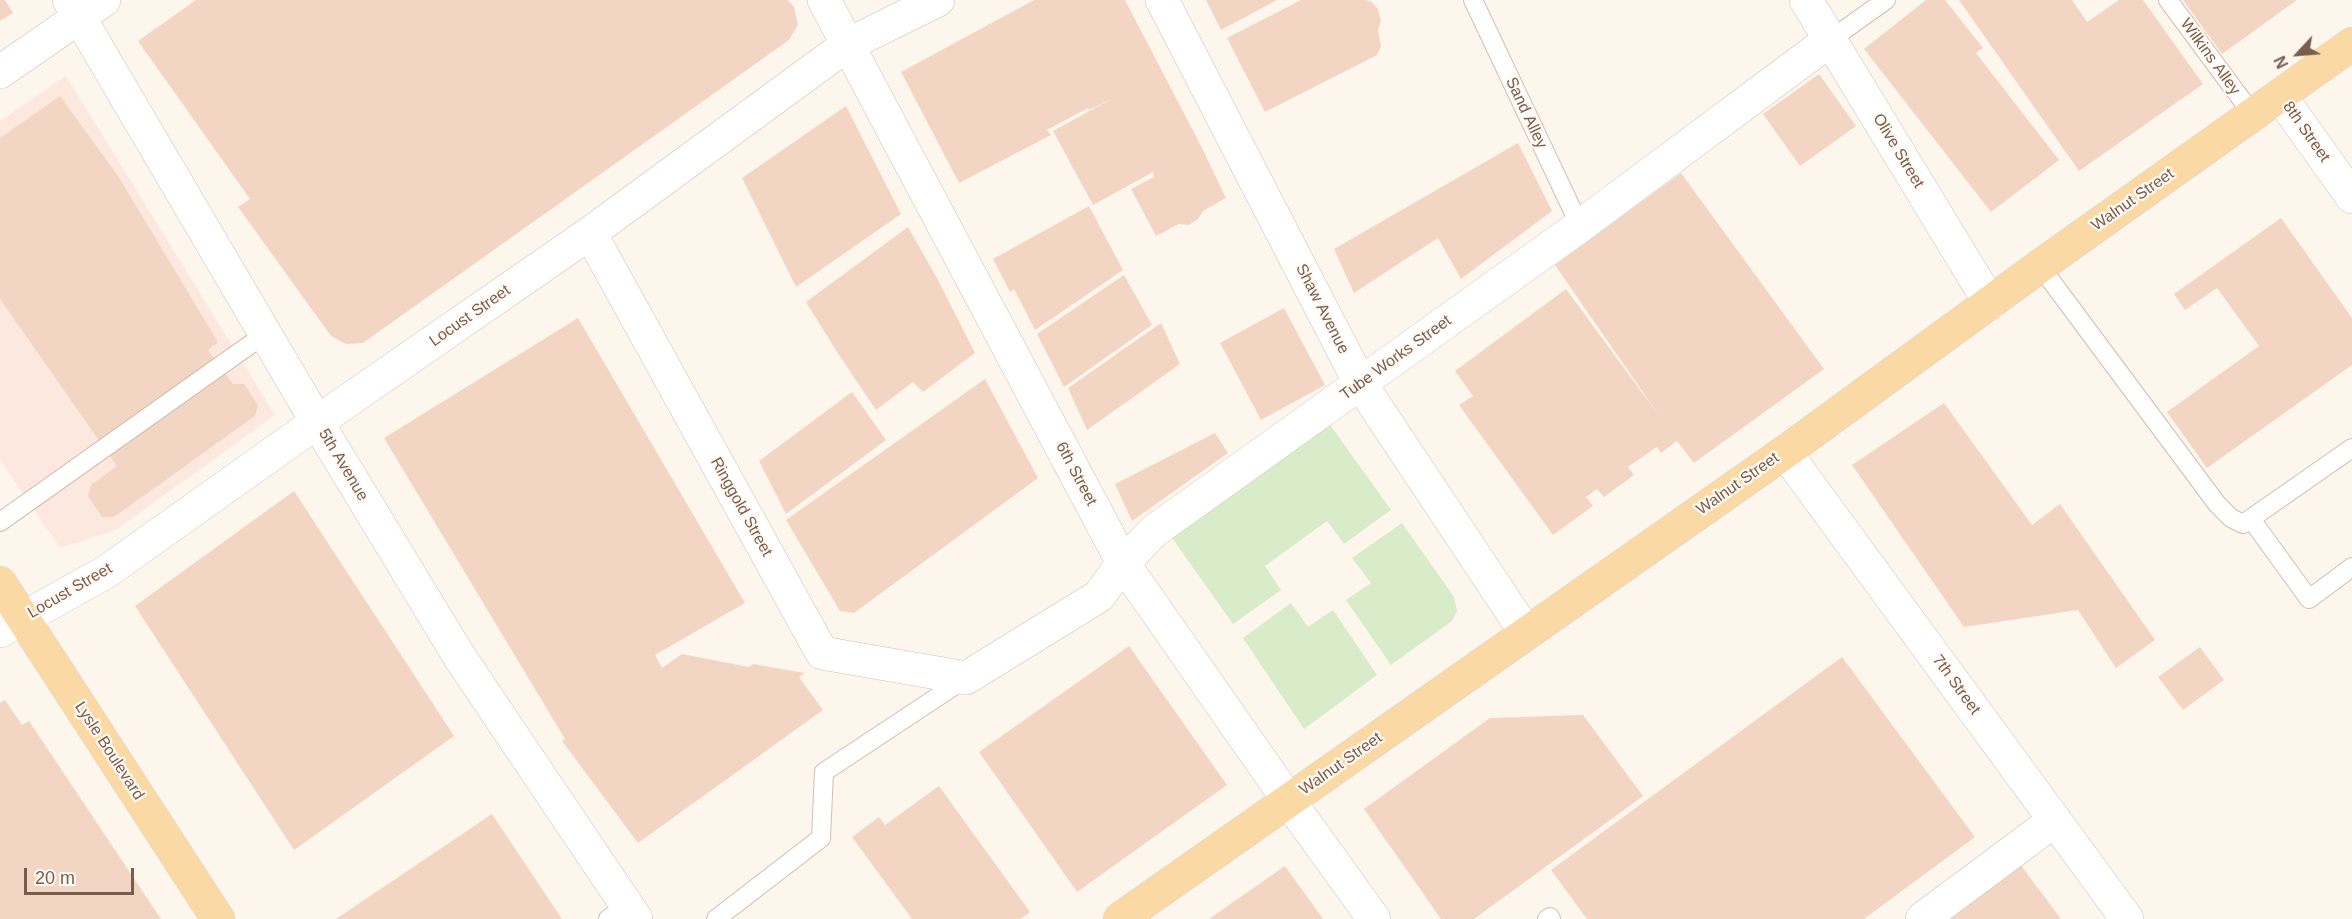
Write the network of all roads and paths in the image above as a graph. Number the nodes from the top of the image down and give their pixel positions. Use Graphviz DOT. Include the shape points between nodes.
graph roads {
  1 [pos="824,0"];
  2 [pos="938,0"];
  3 [pos="1162,0"];
  4 [pos="1473,0"];
  5 [pos="1806,0"];
  6 [pos="1886,0"];
  7 [pos="2168,0"];
  8 [pos="84,6"];
  9 [pos="1830,40"];
  10 [pos="2352,44"];
  11 [pos="847,45"];
  12 [pos="0,72"];
  13 [pos="2280,96"];
  14 [pos="2253,115"];
  15 [pos="2352,197"];
  16 [pos="1580,226"];
  17 [pos="590,233"];
  18 [pos="2040,266"];
  19 [pos="1990,303"];
  20 [pos="265,334"];
  21 [pos="1360,383"];
  22 [pos="317,422"];
  23 [pos="2352,448"];
  24 [pos="1785,452"];
  25 [pos="2252,519"];
  26 [pos="0,522"];
  27 [pos="1123,563"];
  28 [pos="2352,567"];
  29 [pos="0,583"];
  30 [pos="11,624"];
  31 [pos="1526,633"];
  32 [pos="966,678"];
  33 [pos="1289,801"];
  34 [pos="2055,820"];
  35 [pos="624,915"];
  36 [pos="219,919"];
  37 [pos="716,919"];
  38 [pos="1120,919"];
  39 [pos="1374,919"];
  40 [pos="1922,919"];
  41 [pos="2127,919"];
  1 -- 11 [label="street, 6th Street"];
  2 -- 11 [label="street, Locust Street"];
  3 -- 21 [label="street, Shaw Avenue"];
  4 -- 16 [label="lane, Sand Alley"];
  5 -- 9 [label="street, Olive Street"];
  6 -- 9 [label="lane"];
  7 -- 14 [label="lane, Wilkins Alley"];
  8 -- 12 [label="street"];
  8 -- 20 [label="street, 5th Avenue"];
  9 -- 16 [label="street, Tube Works Street"];
  9 -- 19 [label="street, Olive Street"];
  10 -- 13 [label="main road, Walnut Street"];
  11 -- 17 [label="street, Locust Street"];
  11 -- 27 [label="street, 6th Street"];
  13 -- 14 [label="main road, Walnut Street"];
  13 -- 15 [label="street, 8th Street"];
  14 -- 18 [label="main road, Walnut Street"];
  16 -- 21 [label="street, Tube Works Street"];
  17 -- 22 [label="street, Locust Street"];
  17 -- 32 [label="street, Ringgold Street" via="822,653"];
  18 -- 19 [label="main road, Walnut Street"];
  18 -- 25 [label="lane" via="2217,504 2230,518 2243,524"];
  19 -- 24 [label="main road, Walnut Street"];
  20 -- 22 [label="street, 5th Avenue"];
  20 -- 26 [label="lane"];
  21 -- 27 [label="street, Tube Works Street" via="1154,531"];
  21 -- 31 [label="street, Shaw Avenue"];
  22 -- 30 [label="street, Locust Street" via="106,572"];
  22 -- 35 [label="street, 5th Avenue" via="459,656"];
  23 -- 25 [label="lane"];
  24 -- 31 [label="main road, Walnut Street"];
  24 -- 34 [label="street, 7th Street"];
  25 -- 28 [label="lane" via="2309,599"];
  27 -- 32 [label="street, Tube Works Street" via="1099,596"];
  27 -- 33 [label="street, 6th Street"];
  29 -- 30 [label="main road, Lysle Boulevard"];
  30 -- 36 [label="main road, Lysle Boulevard"];
  31 -- 33 [label="main road, Walnut Street"];
  32 -- 37 [label="lane" via="824,772 821,838"];
  33 -- 38 [label="main road, Walnut Street"];
  33 -- 39 [label="street, 6th Street"];
  34 -- 40 [label="street"];
  34 -- 41 [label="street, 7th Street"];
}
